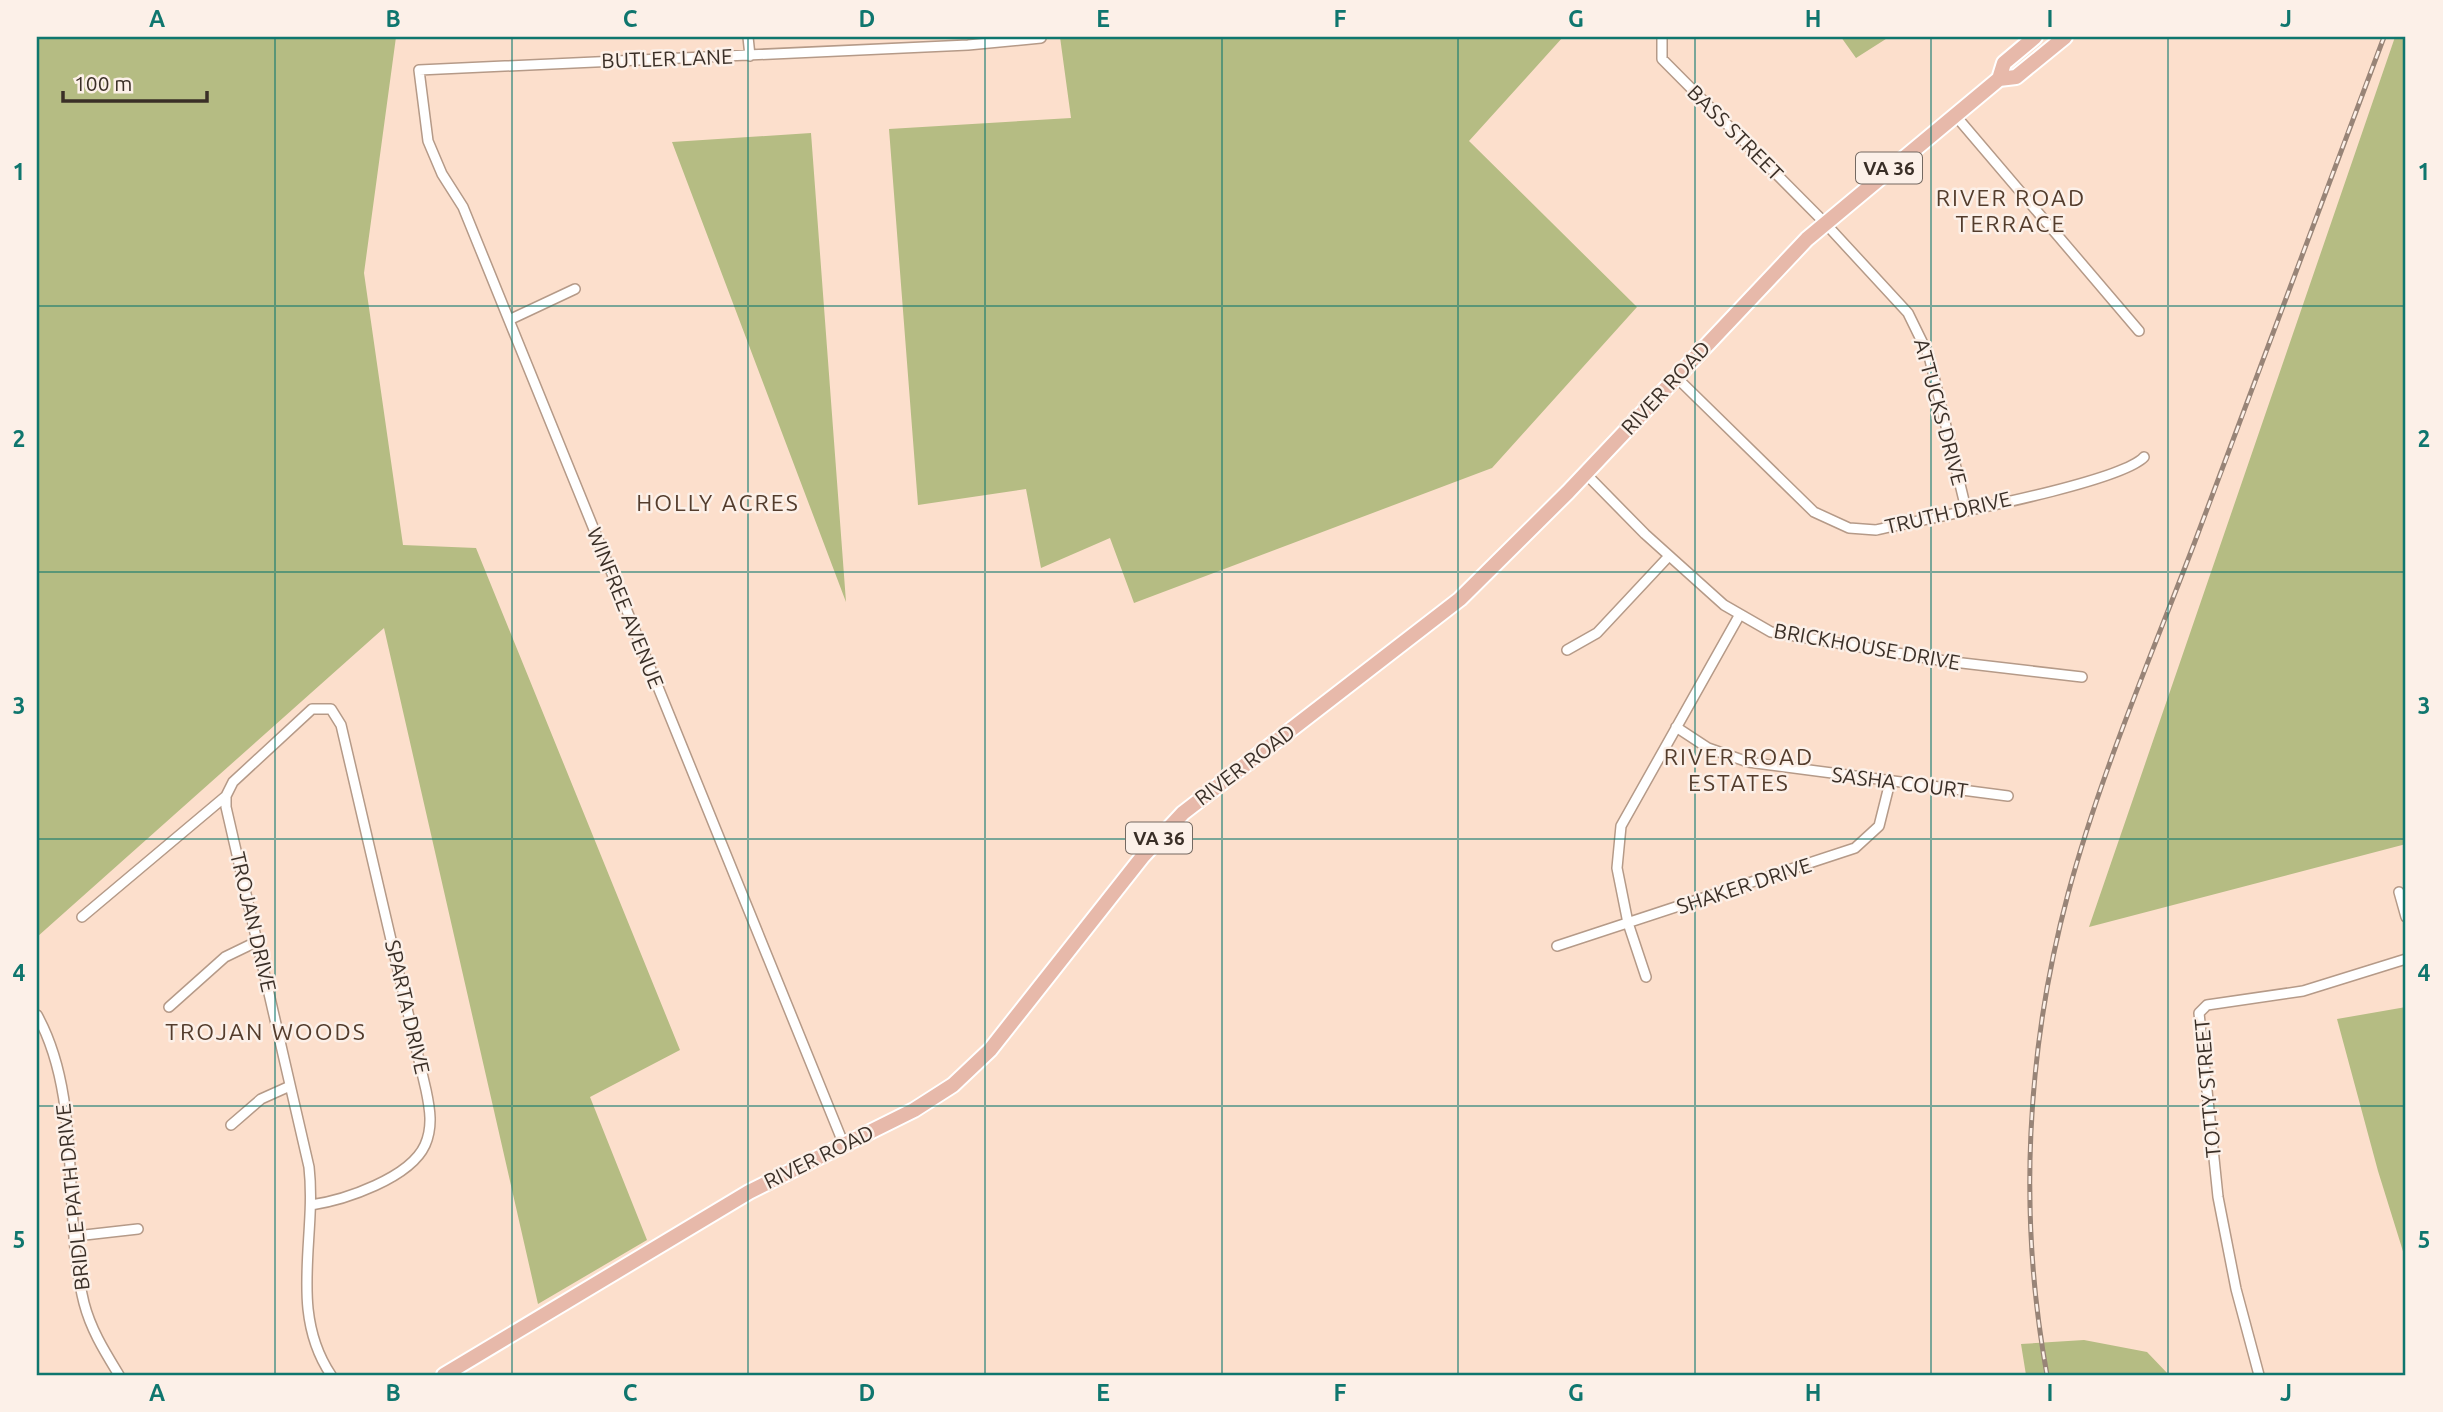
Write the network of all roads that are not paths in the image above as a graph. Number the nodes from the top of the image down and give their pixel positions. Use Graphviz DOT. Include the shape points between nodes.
graph roads {
  1 [pos="748,37"];
  2 [pos="1662,37"];
  3 [pos="2035,37"];
  4 [pos="2066,37"];
  5 [pos="1041,38"];
  6 [pos="937,42"];
  7 [pos="750,56"];
  8 [pos="419,70"];
  9 [pos="1998,79"];
  10 [pos="1955,115"];
  11 [pos="1825,223"];
  12 [pos="575,289"];
  13 [pos="509,320"];
  14 [pos="2139,331"];
  15 [pos="1676,377"];
  16 [pos="2144,457"];
  17 [pos="1585,473"];
  18 [pos="1966,509"];
  19 [pos="1669,556"];
  20 [pos="1739,616"];
  21 [pos="1567,650"];
  22 [pos="2082,677"];
  23 [pos="1676,727"];
  24 [pos="1890,782"];
  25 [pos="226,796"];
  26 [pos="2008,796"];
  27 [pos="2399,892"];
  28 [pos="2406,917"];
  29 [pos="82,918"];
  30 [pos="1628,923"];
  31 [pos="258,941"];
  32 [pos="1557,946"];
  33 [pos="2406,959"];
  34 [pos="1646,977"];
  35 [pos="169,1007"];
  36 [pos="37,1015"];
  37 [pos="290,1086"];
  38 [pos="231,1125"];
  39 [pos="844,1144"];
  40 [pos="311,1205"];
  41 [pos="138,1229"];
  42 [pos="76,1236"];
  43 [pos="119,1375"];
  44 [pos="331,1375"];
  45 [pos="444,1375"];
  46 [pos="2259,1375"];
  1 -- 7 [label="street"];
  2 -- 11 [label="street, BASS STREET" via="1662,59"];
  3 -- 9 [label="main road, RIVER ROAD / VA 36" via="2004,63"];
  4 -- 9 [label="main road, RIVER ROAD / VA 36" via="2016,77"];
  5 -- 6 [label="street, BUTLER LANE"];
  6 -- 7 [label="street, BUTLER LANE"];
  7 -- 8 [label="street, BUTLER LANE"];
  8 -- 13 [label="street, WINFREE AVENUE" via="424,123 434,158 463,207"];
  9 -- 10 [label="main road, RIVER ROAD / VA 36"];
  10 -- 11 [label="main road, RIVER ROAD / VA 36"];
  10 -- 14 [label="street"];
  11 -- 15 [label="main road, RIVER ROAD / VA 36"];
  11 -- 18 [label="street, ATTUCKS DRIVE" via="1899,301 1917,328 1929,356"];
  12 -- 13 [label="street"];
  13 -- 39 [label="street, WINFREE AVENUE"];
  15 -- 17 [label="main road, RIVER ROAD / VA 36"];
  15 -- 18 [label="street, TRUTH DRIVE" via="1784,485 1814,512 1836,524 1876,530"];
  16 -- 18 [label="street, TRUTH DRIVE" via="2130,469"];
  17 -- 19 [label="street, BRICKHOUSE DRIVE"];
  17 -- 39 [label="main road, RIVER ROAD / VA 36" via="1441,615 1183,813 972,1068 923,1105"];
  19 -- 20 [label="street, BRICKHOUSE DRIVE"];
  19 -- 21 [label="street" via="1597,633"];
  20 -- 22 [label="street, BRICKHOUSE DRIVE" via="1788,637"];
  20 -- 23 [label="street"];
  23 -- 24 [label="street, SASHA COURT" via="1708,748 1748,762"];
  23 -- 30 [label="street" via="1621,826 1617,868"];
  24 -- 26 [label="street, SASHA COURT"];
  24 -- 30 [label="street, SHAKER DRIVE" via="1879,826 1855,848"];
  25 -- 29 [label="street"];
  25 -- 31 [label="street, TROJAN DRIVE"];
  25 -- 40 [label="street, SPARTA DRIVE" via="233,782 312,709 324,707 335,713 426,1090 430,1126 425,1146 409,1164 352,1196"];
  27 -- 28 [label="street"];
  30 -- 32 [label="street, SHAKER DRIVE"];
  30 -- 34 [label="street"];
  31 -- 35 [label="street" via="225,957"];
  31 -- 37 [label="street, TROJAN DRIVE"];
  33 -- 46 [label="street, TOTTY STREET" via="2302,991 2207,1005 2199,1013 2217,1197"];
  36 -- 42 [label="street, BRIDLE PATH DRIVE" via="50,1042 61,1086"];
  37 -- 38 [label="street" via="261,1099"];
  37 -- 40 [label="street, TROJAN DRIVE" via="309,1167"];
  39 -- 45 [label="main road, RIVER ROAD / VA 36" via="749,1192"];
  40 -- 44 [label="street, TROJAN DRIVE" via="306,1301 313,1338"];
  41 -- 42 [label="street"];
  42 -- 43 [label="street, BRIDLE PATH DRIVE" via="87,1313"];
}
